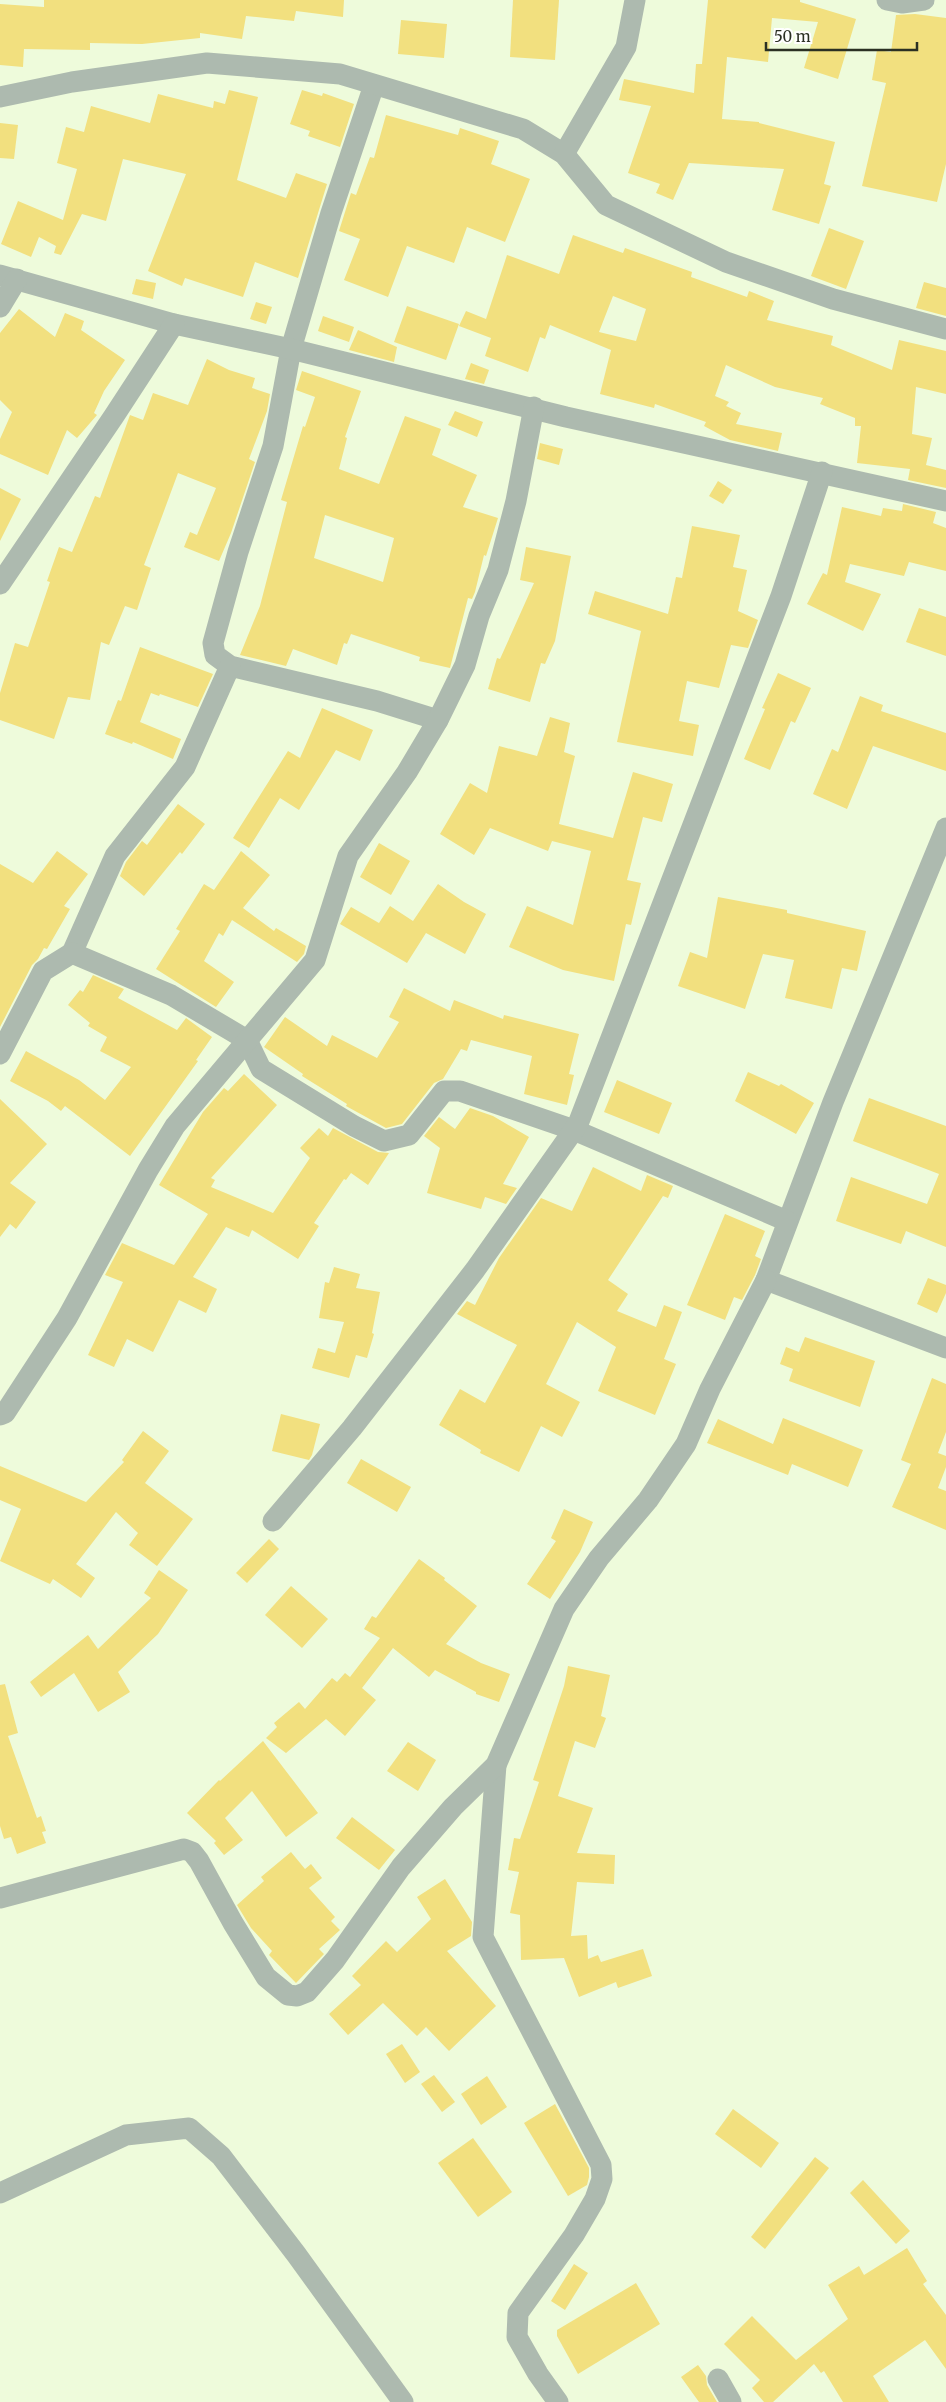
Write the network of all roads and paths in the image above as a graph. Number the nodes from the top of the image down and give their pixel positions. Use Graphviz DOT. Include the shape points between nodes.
graph roads {
  1 [pos="635,0"];
  2 [pos="887,0"];
  3 [pos="924,0"];
  4 [pos="374,84"];
  5 [pos="0,97"];
  6 [pos="564,154"];
  7 [pos="9,277"];
  8 [pos="0,307"];
  9 [pos="174,324"];
  10 [pos="946,329"];
  11 [pos="291,350"];
  12 [pos="534,408"];
  13 [pos="822,472"];
  14 [pos="946,501"];
  15 [pos="0,584"];
  16 [pos="230,666"];
  17 [pos="438,720"];
  18 [pos="946,828"];
  19 [pos="72,953"];
  20 [pos="247,1040"];
  21 [pos="0,1054"];
  22 [pos="574,1130"];
  23 [pos="787,1221"];
  24 [pos="766,1280"];
  25 [pos="946,1348"];
  26 [pos="0,1414"];
  27 [pos="273,1521"];
  28 [pos="496,1765"];
  29 [pos="2,1891"];
  30 [pos="0,2193"];
  31 [pos="718,2379"];
  32 [pos="403,2402"];
  33 [pos="558,2402"];
  34 [pos="731,2402"];
  1 -- 6 [label="street" via="626,47"];
  2 -- 3 [label="street" via="902,3"];
  4 -- 5 [label="street" via="340,74 207,62 72,82"];
  4 -- 6 [label="street" via="523,129"];
  4 -- 11 [label="street"];
  6 -- 10 [label="street" via="606,205 726,262 833,298"];
  7 -- 8 [label="street"];
  7 -- 9 [label="street"];
  9 -- 11 [label="street"];
  9 -- 15 [label="street"];
  11 -- 12 [label="street"];
  11 -- 16 [label="street" via="273,446 238,552 213,643 215,655"];
  12 -- 13 [label="street"];
  12 -- 17 [label="street" via="516,501 498,570 479,616 465,665"];
  13 -- 14 [label="street"];
  13 -- 22 [label="street" via="781,596"];
  16 -- 17 [label="street" via="377,701"];
  16 -- 19 [label="street" via="185,767 115,856"];
  17 -- 20 [label="street" via="407,772 348,856 315,960"];
  18 -- 23 [label="street"];
  19 -- 20 [label="street" via="171,995"];
  19 -- 21 [label="street" via="43,971"];
  20 -- 22 [label="street" via="261,1069 384,1141 409,1134 444,1091 460,1091"];
  20 -- 26 [label="street" via="175,1126 67,1318 10,1407"];
  22 -- 23 [label="street"];
  22 -- 27 [label="street" via="475,1270 352,1428"];
  23 -- 24 [label="street"];
  24 -- 25 [label="street"];
  24 -- 28 [label="street" via="710,1389 686,1444 648,1500 600,1558 564,1609"];
  28 -- 29 [label="street" via="400,1867 335,1960 307,1992 297,1996 288,1995 266,1977 199,1861 192,1852 184,1849"];
  28 -- 33 [label="street" via="483,1937 601,2165 602,2179 595,2199 574,2235 518,2313 518,2337"];
  30 -- 32 [label="street" via="126,2135 189,2128 221,2156"];
  31 -- 34 [label="street"];
}
